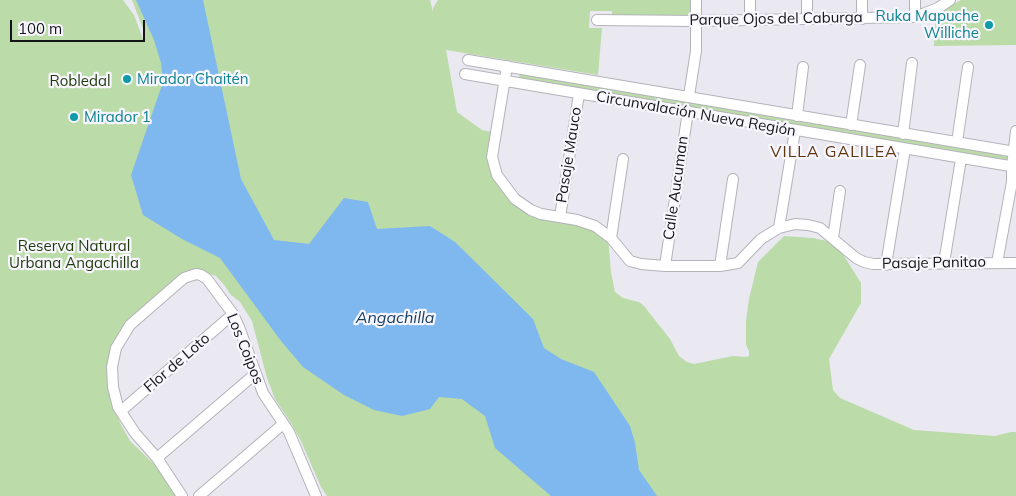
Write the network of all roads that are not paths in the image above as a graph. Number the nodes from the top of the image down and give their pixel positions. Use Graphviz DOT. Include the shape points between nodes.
graph roads {
  1 [pos="696,0"];
  2 [pos="750,0"];
  3 [pos="807,0"];
  4 [pos="862,0"];
  5 [pos="915,0"];
  6 [pos="950,0"];
  7 [pos="915,17"];
  8 [pos="807,19"];
  9 [pos="862,19"];
  10 [pos="597,20"];
  11 [pos="750,20"];
  12 [pos="696,21"];
  13 [pos="468,60"];
  14 [pos="912,63"];
  15 [pos="860,65"];
  16 [pos="508,66"];
  17 [pos="803,67"];
  18 [pos="968,67"];
  19 [pos="464,74"];
  20 [pos="505,81"];
  21 [pos="579,94"];
  22 [pos="689,96"];
  23 [pos="688,111"];
  24 [pos="797,116"];
  25 [pos="851,125"];
  26 [pos="795,131"];
  27 [pos="1016,131"];
  28 [pos="903,134"];
  29 [pos="957,142"];
  30 [pos="905,149"];
  31 [pos="1015,152"];
  32 [pos="623,159"];
  33 [pos="961,159"];
  34 [pos="1014,167"];
  35 [pos="733,179"];
  36 [pos="840,191"];
  37 [pos="560,217"];
  38 [pos="779,228"];
  39 [pos="610,238"];
  40 [pos="834,238"];
  41 [pos="944,263"];
  42 [pos="997,263"];
  43 [pos="1016,263"];
  44 [pos="886,265"];
  45 [pos="665,266"];
  46 [pos="720,266"];
  47 [pos="233,314"];
  48 [pos="255,374"];
  49 [pos="121,411"];
  50 [pos="283,424"];
  51 [pos="157,458"];
  52 [pos="182,496"];
  53 [pos="199,496"];
  54 [pos="316,496"];
  1 -- 12 [label="street"];
  2 -- 11 [label="street"];
  3 -- 8 [label="street"];
  4 -- 9 [label="street"];
  5 -- 7 [label="street"];
  6 -- 7 [label="street, Parque Ojos del Caburga" via="927,14"];
  7 -- 9 [label="street, Parque Ojos del Caburga"];
  8 -- 9 [label="street, Parque Ojos del Caburga"];
  8 -- 11 [label="street, Parque Ojos del Caburga"];
  10 -- 12 [label="street, Parque Ojos del Caburga"];
  11 -- 12 [label="street, Parque Ojos del Caburga"];
  12 -- 22 [label="street" via="696,51"];
  13 -- 16 [label="street, Circunvalación Nueva Región"];
  14 -- 28 [label="street"];
  15 -- 25 [label="street"];
  16 -- 20 [label="street, Pasaje Panitao"];
  16 -- 22 [label="street, Circunvalación Nueva Región"];
  17 -- 24 [label="street"];
  18 -- 29 [label="street"];
  19 -- 20 [label="street, Circunvalación Nueva Región"];
  20 -- 21 [label="street, Circunvalación Nueva Región"];
  20 -- 37 [label="street, Pasaje Panitao" via="492,157 497,175 515,200 542,214"];
  21 -- 23 [label="street, Circunvalación Nueva Región"];
  21 -- 37 [label="street, Pasaje Mauco"];
  22 -- 24 [label="street, Circunvalación Nueva Región"];
  23 -- 26 [label="street, Circunvalación Nueva Región"];
  23 -- 45 [label="street, Calle Aucuman"];
  24 -- 25 [label="street, Circunvalación Nueva Región"];
  25 -- 28 [label="street, Circunvalación Nueva Región"];
  26 -- 30 [label="street, Circunvalación Nueva Región"];
  26 -- 38 [label="street"];
  27 -- 31 [label="street"];
  28 -- 29 [label="street, Circunvalación Nueva Región"];
  29 -- 31 [label="street, Circunvalación Nueva Región"];
  30 -- 33 [label="street, Circunvalación Nueva Región"];
  30 -- 44 [label="street"];
  31 -- 34 [label="street"];
  32 -- 39 [label="street"];
  33 -- 34 [label="street, Circunvalación Nueva Región"];
  33 -- 41 [label="street"];
  34 -- 42 [label="street"];
  35 -- 46 [label="street"];
  36 -- 40 [label="street"];
  37 -- 39 [label="street, Pasaje Panitao" via="595,226"];
  38 -- 40 [label="street, Pasaje Panitao" via="808,225 820,228"];
  38 -- 46 [label="street, Pasaje Panitao" via="761,239 738,263"];
  39 -- 45 [label="street, Pasaje Panitao" via="630,261"];
  40 -- 44 [label="street, Pasaje Panitao" via="856,258"];
  41 -- 42 [label="street, Pasaje Panitao"];
  41 -- 44 [label="street, Pasaje Panitao"];
  42 -- 43 [label="street, Pasaje Panitao"];
  45 -- 46 [label="street, Pasaje Panitao"];
  47 -- 48 [label="street, Los Coipos"];
  47 -- 49 [label="street, Flor de Loto"];
  47 -- 49 [label="street, Los Coipos" via="201,275 189,275 174,286 130,325 116,348 112,377"];
  48 -- 50 [label="street, Los Coipos"];
  48 -- 51 [label="street"];
  49 -- 51 [label="street, Los Coipos"];
  50 -- 53 [label="street"];
  50 -- 54 [label="street, Los Coipos"];
  51 -- 52 [label="street, Los Coipos"];
}
